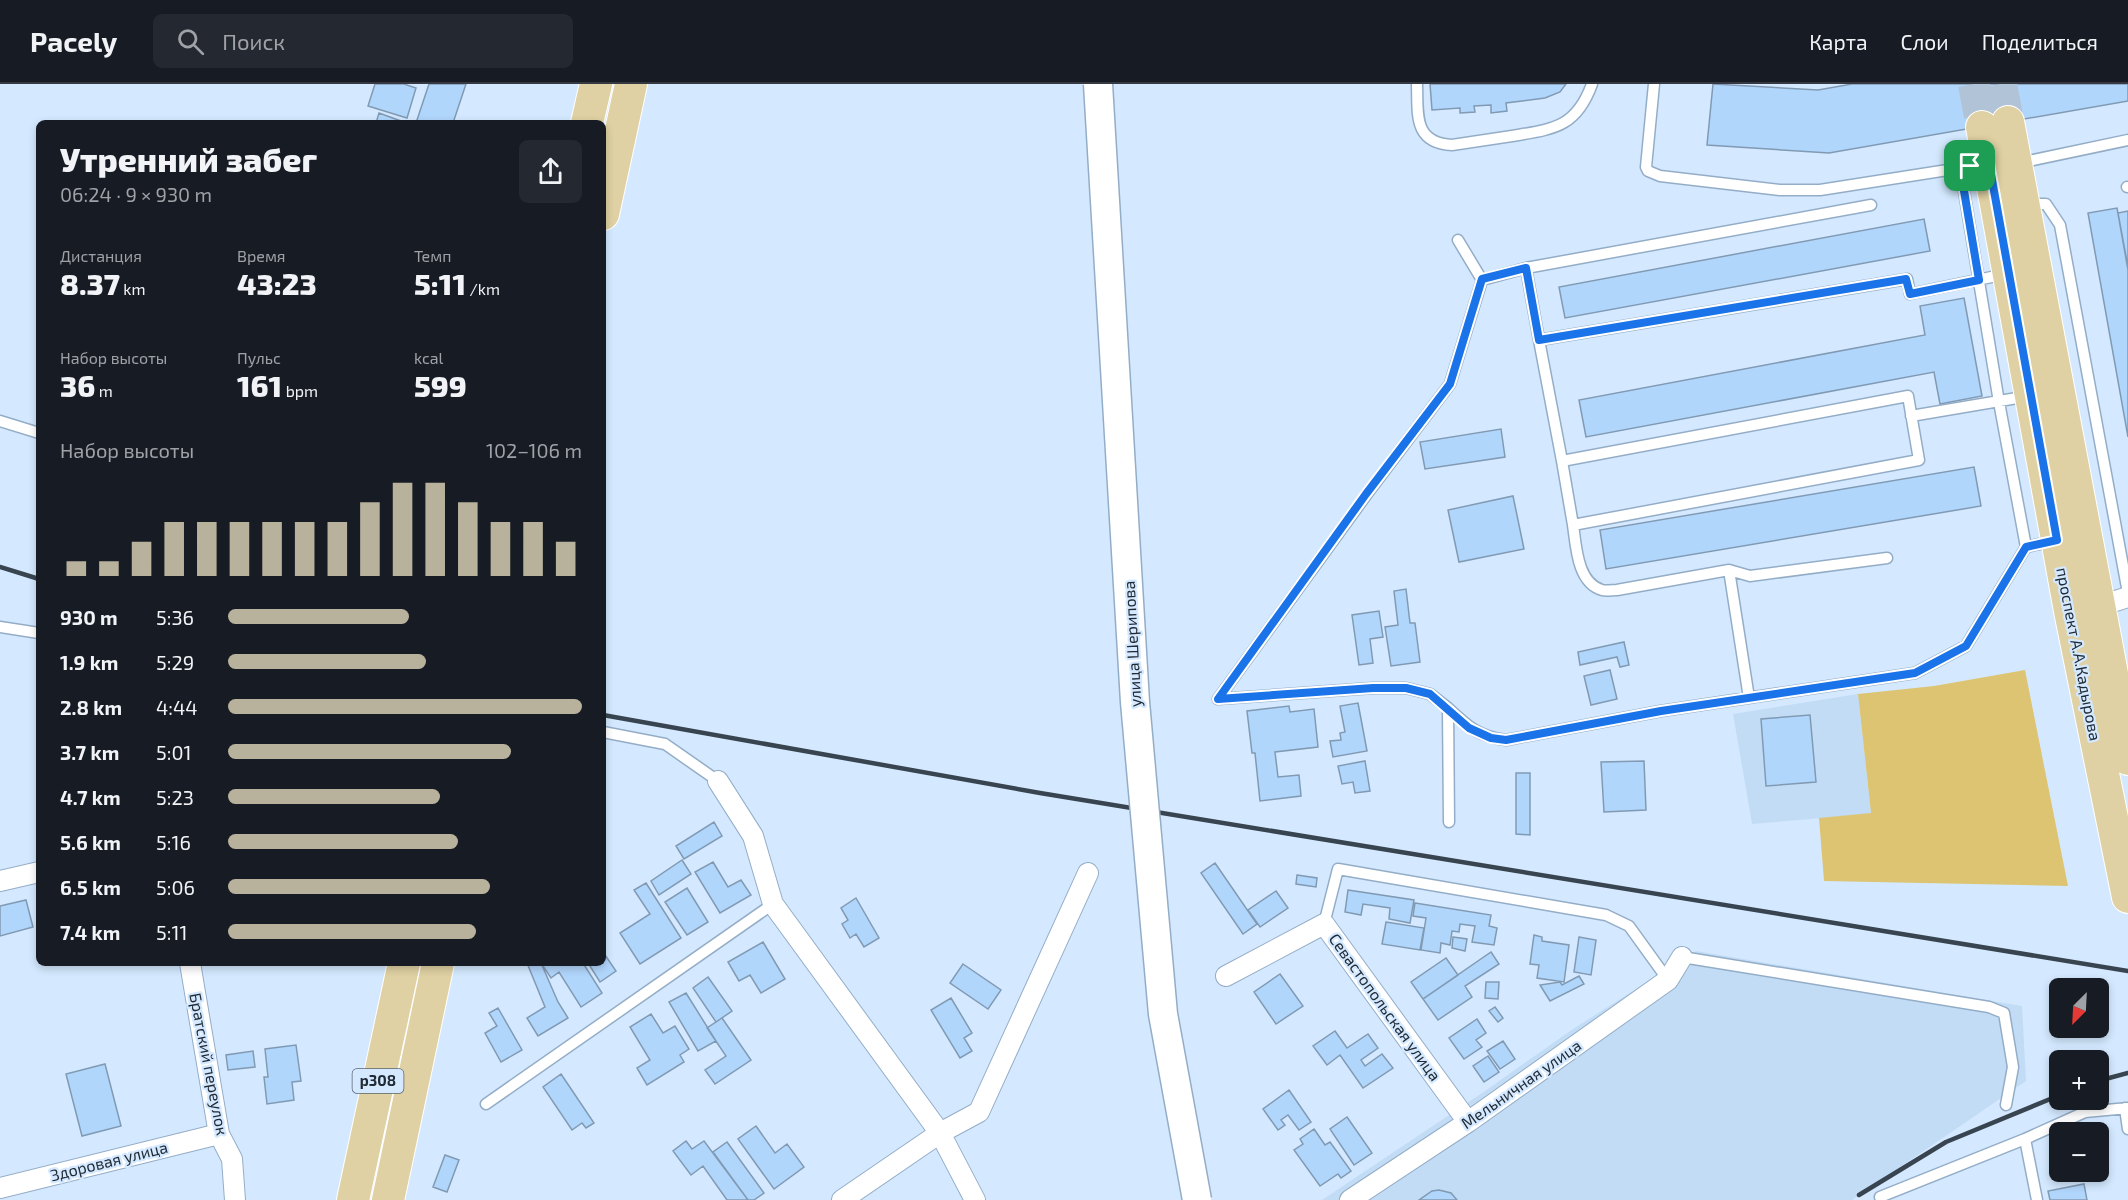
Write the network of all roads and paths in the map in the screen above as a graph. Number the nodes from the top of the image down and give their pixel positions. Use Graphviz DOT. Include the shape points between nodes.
graph roads {
  1 [pos="597,84"];
  2 [pos="631,84"];
  3 [pos="1098,84"];
  4 [pos="1417,84"];
  5 [pos="1592,84"];
  6 [pos="1654,84"];
  7 [pos="588,120"];
  8 [pos="1995,125"];
  9 [pos="2128,140"];
  10 [pos="1988,165"];
  11 [pos="606,200"];
  12 [pos="1870,205"];
  13 [pos="1458,240"];
  14 [pos="1526,268"];
  15 [pos="2009,273"];
  16 [pos="1482,279"];
  17 [pos="1979,280"];
  18 [pos="1539,340"];
  19 [pos="2031,396"];
  20 [pos="1999,402"];
  21 [pos="1911,416"];
  22 [pos="0,421"];
  23 [pos="36,432"];
  24 [pos="1562,461"];
  25 [pos="1573,525"];
  26 [pos="2057,540"];
  27 [pos="2026,547"];
  28 [pos="1887,558"];
  29 [pos="1729,570"];
  30 [pos="2119,599"];
  31 [pos="0,627"];
  32 [pos="36,633"];
  33 [pos="1749,698"];
  34 [pos="1448,708"];
  35 [pos="606,733"];
  36 [pos="2128,759"];
  37 [pos="718,781"];
  38 [pos="1449,822"];
  39 [pos="36,873"];
  40 [pos="1088,873"];
  41 [pos="0,881"];
  42 [pos="2128,897"];
  43 [pos="773,904"];
  44 [pos="1324,924"];
  45 [pos="1682,957"];
  46 [pos="191,966"];
  47 [pos="403,966"];
  48 [pos="437,966"];
  49 [pos="1226,976"];
  50 [pos="1668,980"];
  51 [pos="486,1104"];
  52 [pos="2006,1105"];
  53 [pos="2126,1108"];
  54 [pos="1468,1122"];
  55 [pos="2128,1129"];
  56 [pos="940,1133"];
  57 [pos="219,1134"];
  58 [pos="2025,1139"];
  59 [pos="0,1188"];
  60 [pos="235,1200"];
  61 [pos="353,1200"];
  62 [pos="388,1200"];
  63 [pos="842,1200"];
  64 [pos="975,1200"];
  65 [pos="1197,1200"];
  66 [pos="1350,1200"];
  67 [pos="1881,1200"];
  68 [pos="2037,1200"];
  1 -- 7 [label="main road"];
  2 -- 11 [label="main road"];
  3 -- 65 [label="main road, улица Шерипова, bridge" via="1135,702 1163,1014"];
  4 -- 5 [label="lane" via="1421,129 1438,144 1452,145 1552,130 1582,106"];
  6 -- 10 [label="lane" via="1646,167 1660,176 1780,190 1820,190"];
  8 -- 10 [label="main road, проспект А.А.Кадырова"];
  9 -- 10 [label="lane"];
  10 -- 15 [label="main road, проспект А.А.Кадырова"];
  10 -- 17 [label="lane"];
  10 -- 30 [label="main road, проспект А.А.Кадырова" via="2023,204"];
  12 -- 14 [label="lane"];
  13 -- 16 [label="lane"];
  14 -- 16 [label="lane"];
  14 -- 18 [label="lane"];
  15 -- 17 [label="lane"];
  15 -- 19 [label="main road, проспект А.А.Кадырова"];
  16 -- 34 [label="lane" via="1450,384 1218,699 1406,688 1430,694"];
  17 -- 18 [label="lane" via="1910,294 1906,279"];
  17 -- 20 [label="lane"];
  18 -- 24 [label="lane"];
  19 -- 20 [label="lane"];
  19 -- 26 [label="main road, проспект А.А.Кадырова"];
  20 -- 21 [label="lane"];
  20 -- 27 [label="lane"];
  21 -- 24 [label="lane" via="1908,396"];
  21 -- 25 [label="lane" via="1919,460"];
  22 -- 23 [label="lane"];
  24 -- 25 [label="lane"];
  25 -- 29 [label="lane" via="1584,574 1601,590"];
  26 -- 27 [label="lane"];
  26 -- 42 [label="main road, проспект А.А.Кадырова"];
  27 -- 33 [label="lane" via="1966,646 1915,673"];
  28 -- 29 [label="lane" via="1750,576"];
  29 -- 33 [label="lane"];
  30 -- 36 [label="main road, проспект А.А.Кадырова"];
  31 -- 32 [label="lane"];
  33 -- 34 [label="lane" via="1506,740 1469,728"];
  34 -- 38 [label="lane"];
  35 -- 37 [label="lane" via="665,744"];
  37 -- 43 [label="street" via="753,836"];
  39 -- 41 [label="street"];
  40 -- 56 [label="street" via="979,1112"];
  43 -- 51 [label="lane"];
  43 -- 56 [label="street"];
  44 -- 49 [label="street, Севастопольская улица"];
  44 -- 50 [label="lane" via="1338,869 1606,915 1629,926"];
  44 -- 54 [label="street, Севастопольская улица"];
  45 -- 50 [label="street, Мельничная улица"];
  45 -- 52 [label="lane" via="2004,1013 2013,1067"];
  46 -- 57 [label="street, Братский переулок"];
  47 -- 61 [label="main road, p308"];
  48 -- 62 [label="main road, P308"];
  50 -- 54 [label="street, Мельничная улица"];
  53 -- 55 [label="lane"];
  53 -- 58 [label="lane" via="2085,1112"];
  54 -- 66 [label="street, Мельничная улица"];
  56 -- 63 [label="street"];
  56 -- 64 [label="street"];
  57 -- 59 [label="street, Здоровая улица"];
  57 -- 60 [label="street, Братский переулок" via="232,1159"];
  58 -- 67 [label="lane" via="1880,1197"];
  58 -- 68 [label="lane"];
}
